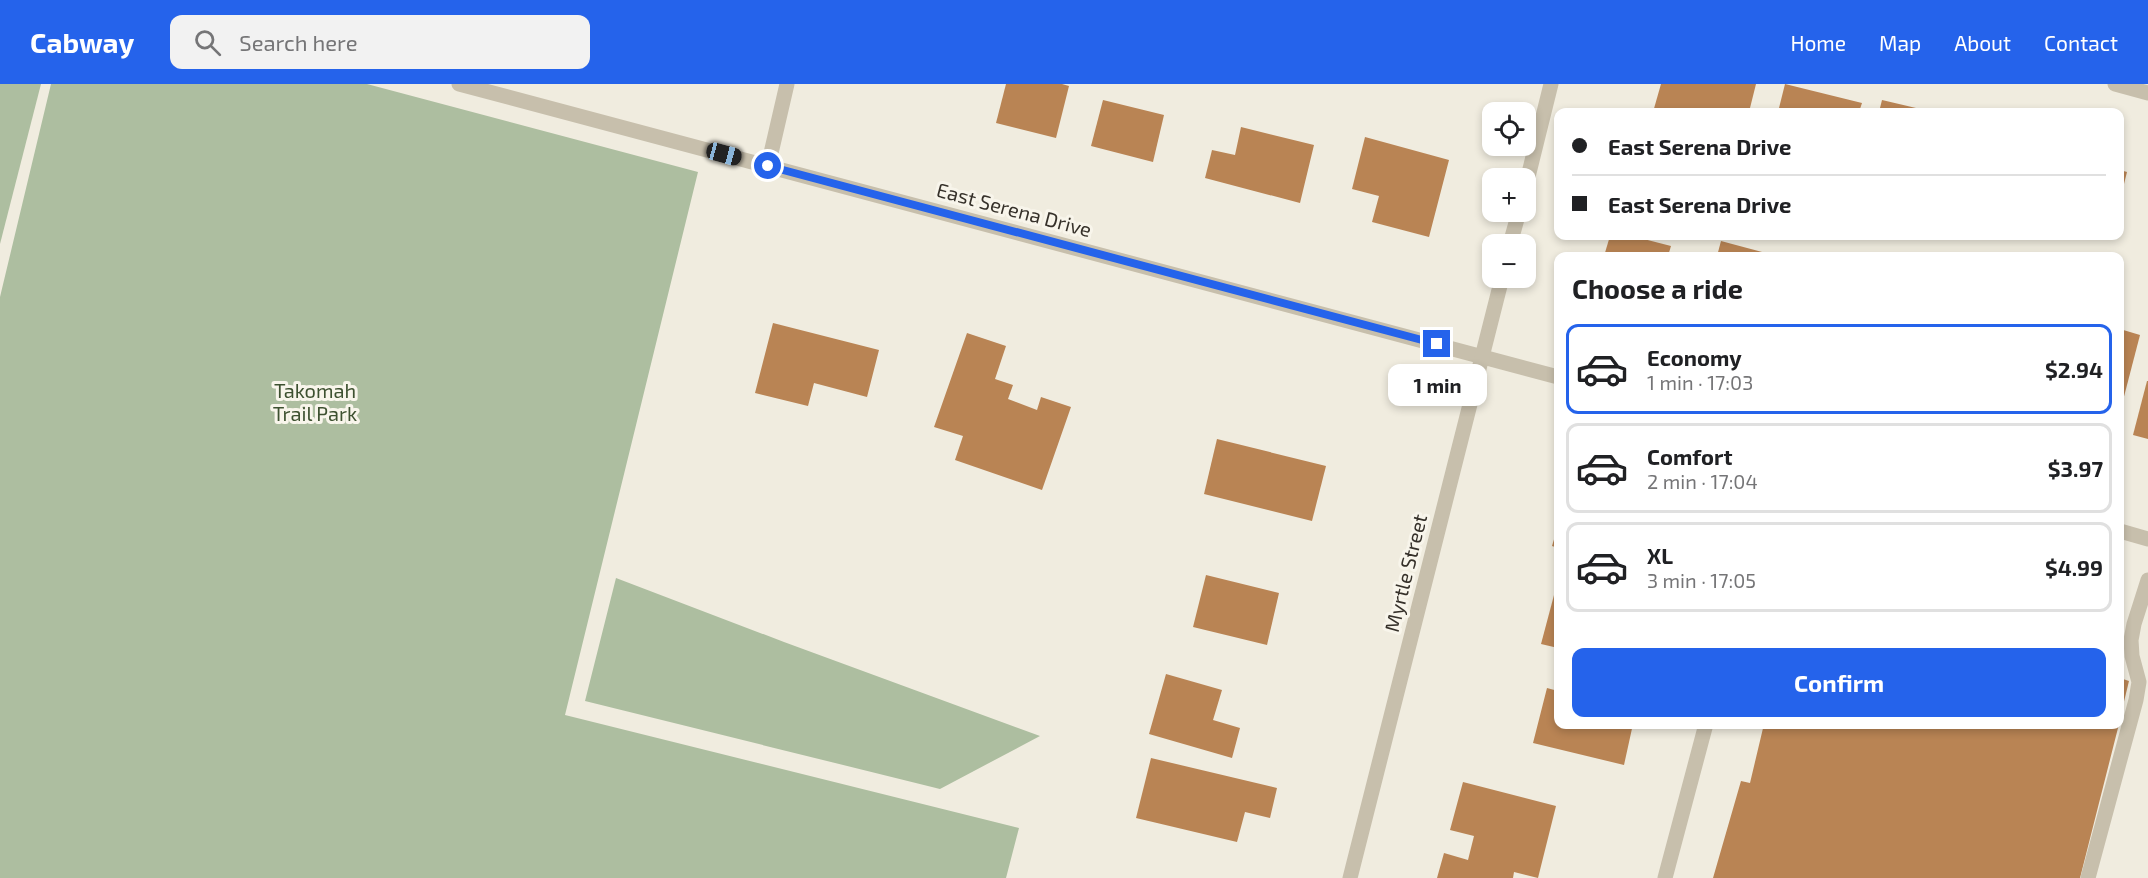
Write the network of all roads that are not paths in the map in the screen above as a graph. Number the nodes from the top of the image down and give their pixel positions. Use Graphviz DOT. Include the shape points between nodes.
graph roads {
  1 [pos="459,84"];
  2 [pos="788,84"];
  3 [pos="1551,84"];
  4 [pos="2115,84"];
  5 [pos="2148,93"];
  6 [pos="768,166"];
  7 [pos="1530,168"];
  8 [pos="1499,288"];
  9 [pos="1482,356"];
  10 [pos="1554,376"];
  11 [pos="2124,532"];
  12 [pos="2148,539"];
  13 [pos="2148,580"];
  14 [pos="1705,729"];
  15 [pos="1350,878"];
  16 [pos="1665,878"];
  17 [pos="2088,878"];
  1 -- 6 [label="street, East Serena Drive"];
  2 -- 6 [label="street"];
  3 -- 7 [label="street"];
  4 -- 5 [label="street"];
  6 -- 9 [label="street, East Serena Drive"];
  8 -- 9 [label="street, Myrtle Street"];
  9 -- 10 [label="street, East Serena Drive"];
  9 -- 15 [label="street, Myrtle Street"];
  11 -- 12 [label="street"];
  13 -- 17 [label="street" via="2131,640 2139,682 2136,700"];
  14 -- 16 [label="street"];
}
